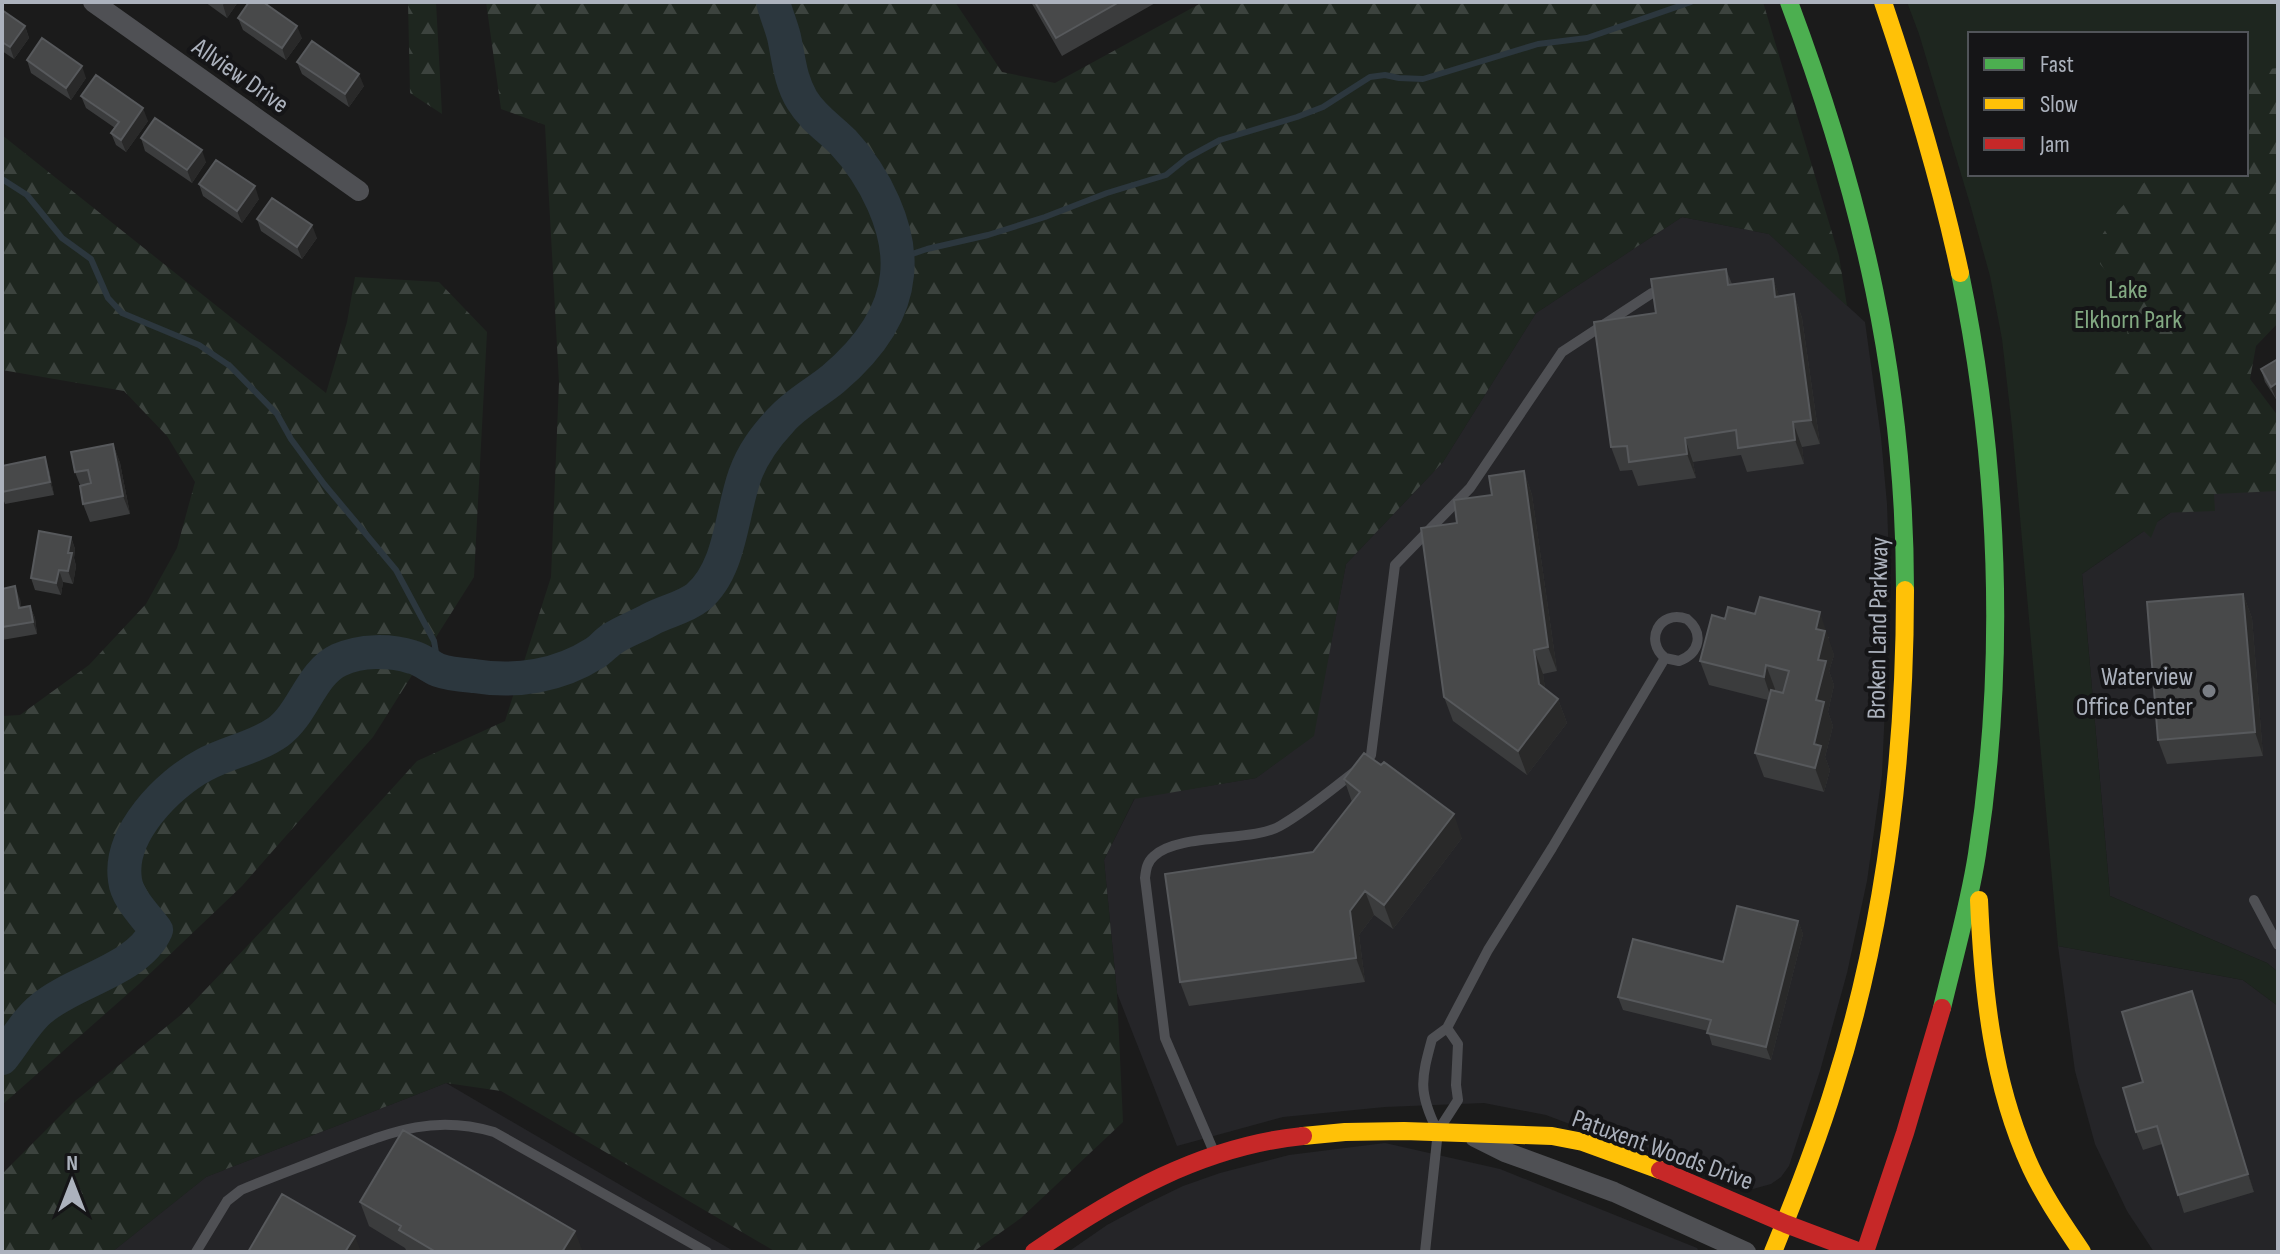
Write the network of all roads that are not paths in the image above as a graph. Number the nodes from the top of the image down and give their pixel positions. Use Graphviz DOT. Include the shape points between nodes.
graph roads {
  1 [pos="93,2"];
  2 [pos="1789,2"];
  3 [pos="1883,2"];
  4 [pos="359,191"];
  5 [pos="1675,286"];
  6 [pos="1665,658"];
  7 [pos="1978,852"];
  8 [pos="2254,900"];
  9 [pos="2278,945"];
  10 [pos="1447,1028"];
  11 [pos="1438,1131"];
  12 [pos="1472,1135"];
  13 [pos="1214,1154"];
  14 [pos="1786,1224"];
  15 [pos="196,1252"];
  16 [pos="707,1252"];
  17 [pos="1034,1252"];
  18 [pos="1425,1252"];
  19 [pos="1746,1252"];
  20 [pos="1773,1252"];
  21 [pos="1862,1252"];
  22 [pos="2082,1252"];
  1 -- 4 [label="street, Allview Drive"];
  2 -- 14 [label="main road, Broken Land Parkway" via="1840,146 1891,369 1906,623 1898,777 1871,952 1846,1056"];
  3 -- 7 [label="main road" via="1948,212 1984,421 1994,596 1992,693"];
  5 -- 13 [label="lane" via="1652,293 1562,352 1470,488 1395,565 1366,763 1278,828 1178,845 1153,856 1147,866 1165,1038"];
  6 -- 6 [label="lane" via="1656,647 1656,629 1672,617 1687,619 1697,632 1695,651 1679,661"];
  6 -- 10 [label="lane" via="1488,950"];
  7 -- 21 [label="main road" via="1922,1082"];
  7 -- 22 [label="main road" via="1983,994 1995,1068 2032,1171"];
  8 -- 9 [label="lane"];
  10 -- 11 [label="lane" via="1458,1044 1458,1100"];
  10 -- 11 [label="lane" via="1432,1039 1424,1068 1423,1102"];
  11 -- 12 [label="main road, Patuxent Woods Drive"];
  11 -- 13 [label="main road, Patuxent Woods Drive" via="1330,1132"];
  11 -- 18 [label="lane"];
  12 -- 14 [label="main road, Patuxent Woods Drive" via="1542,1133 1581,1142"];
  12 -- 19 [label="street, Patuxent Woods Drive"];
  13 -- 17 [label="main road, Patuxent Woods Drive" via="1139,1186"];
  14 -- 20 [label="main road, Broken Land Parkway"];
  14 -- 21 [label="main road, Patuxent Woods Drive"];
  15 -- 16 [label="lane" via="227,1201 241,1190 397,1130 446,1124 494,1132"];
}
